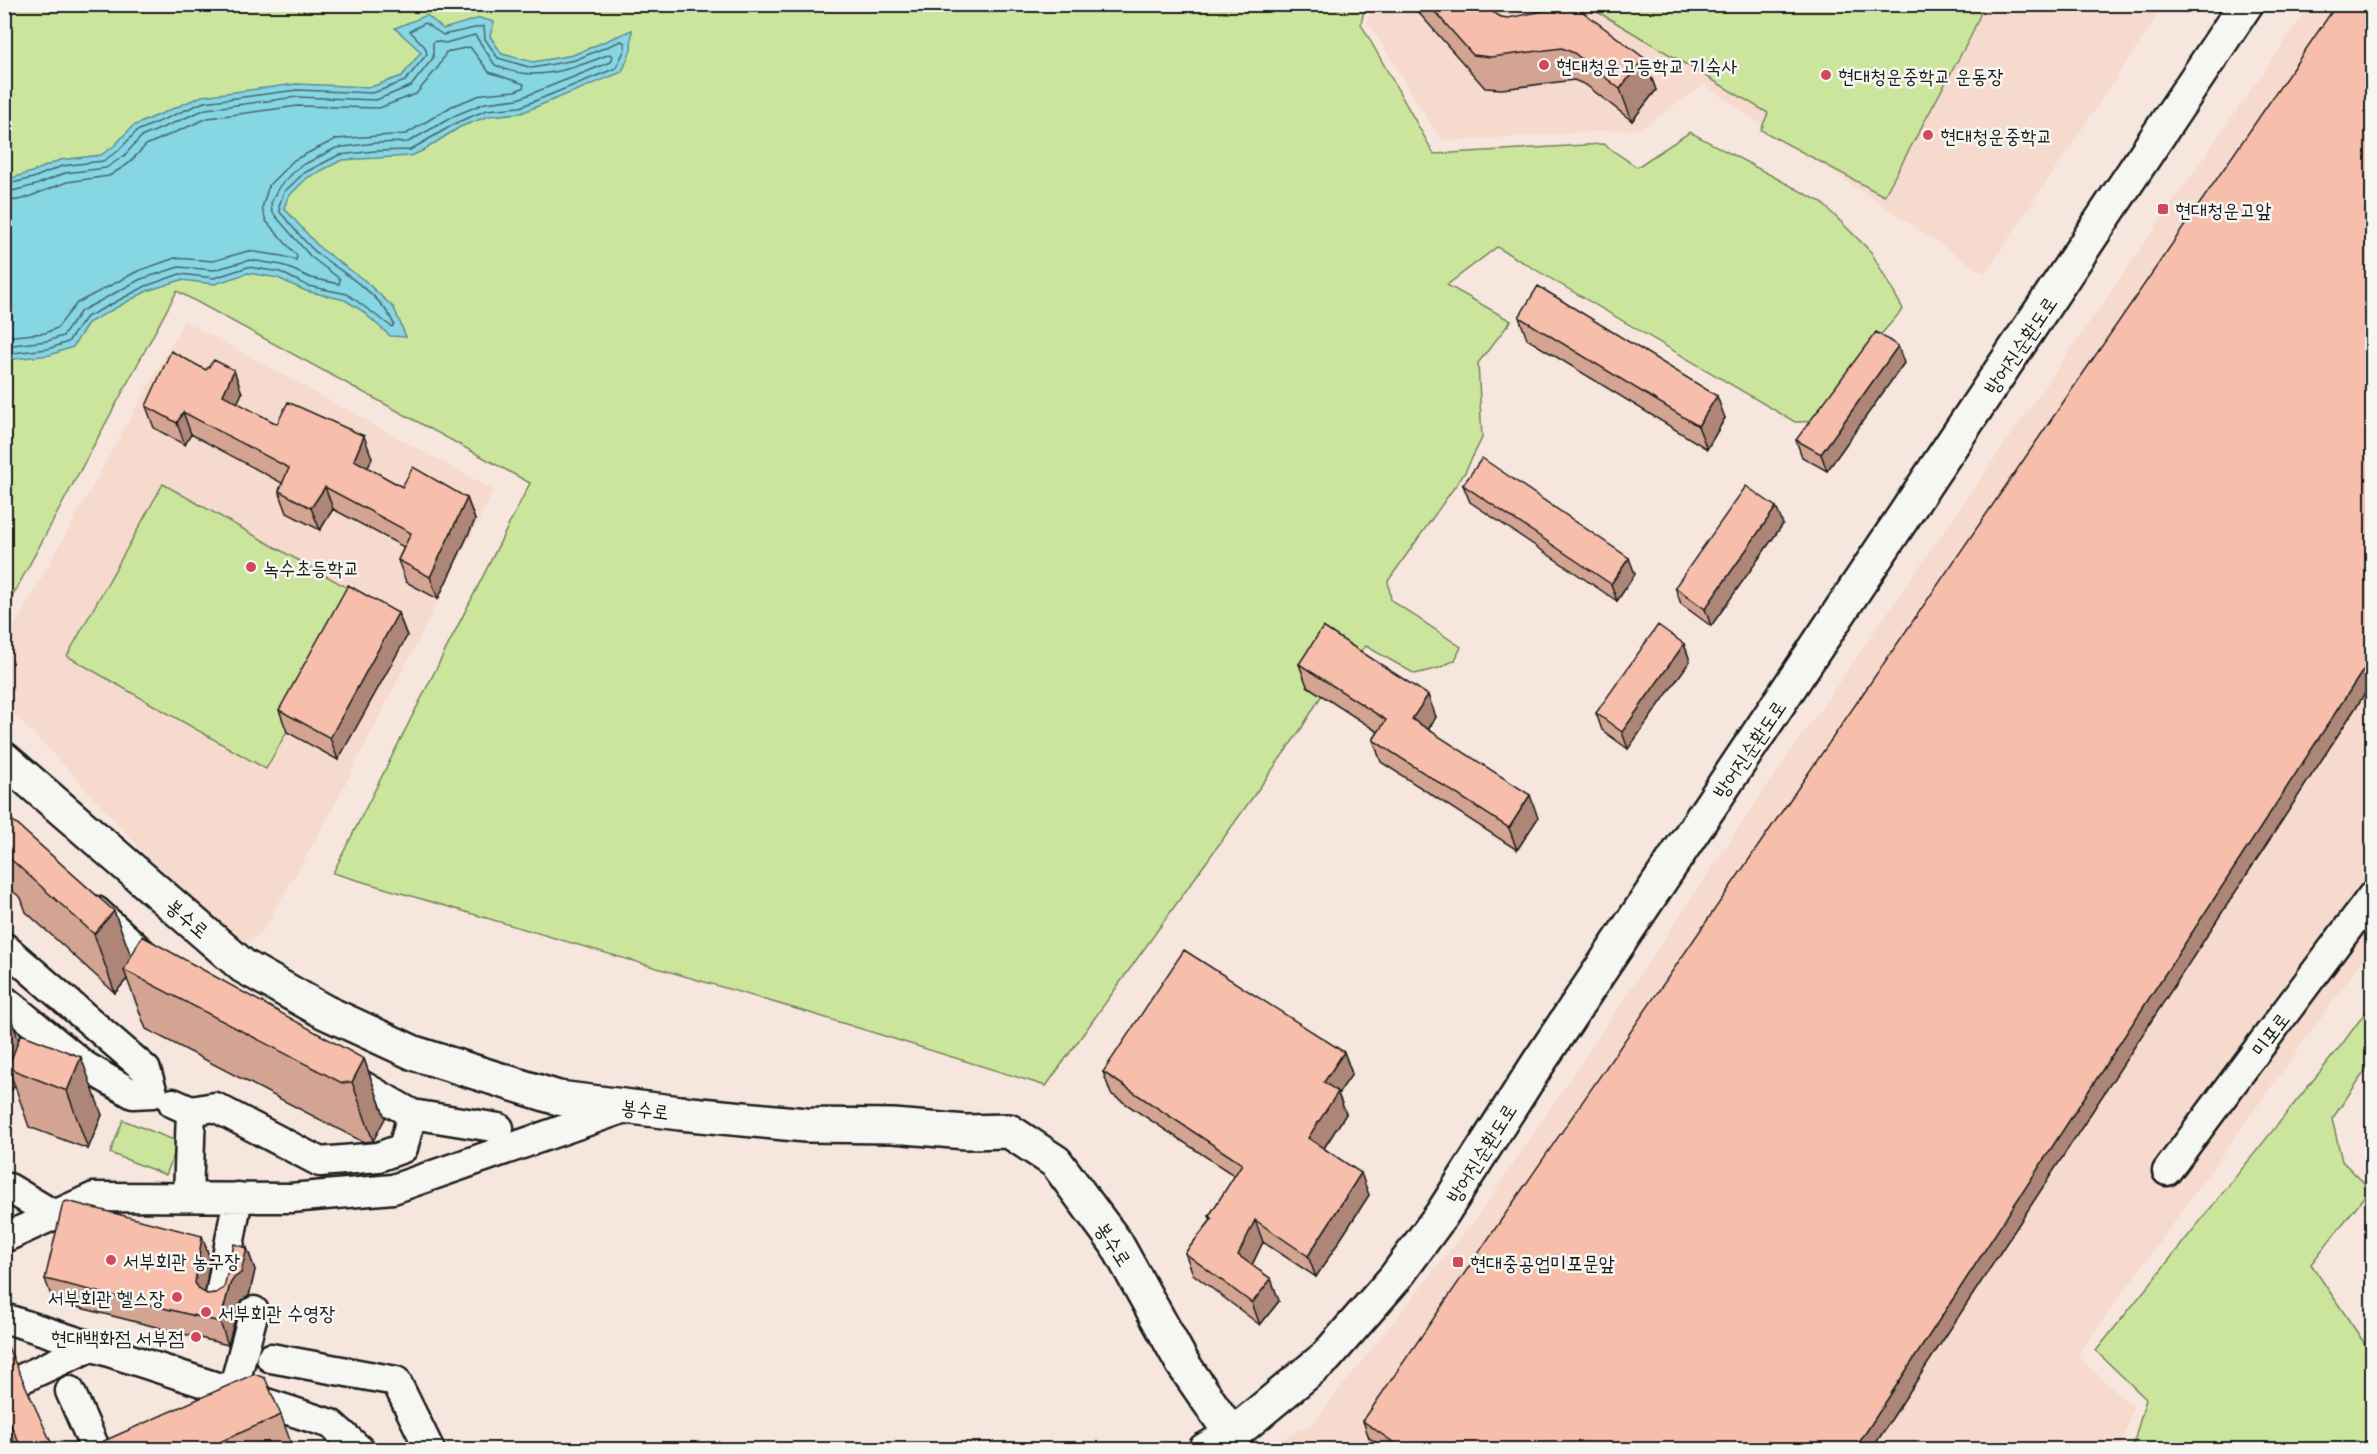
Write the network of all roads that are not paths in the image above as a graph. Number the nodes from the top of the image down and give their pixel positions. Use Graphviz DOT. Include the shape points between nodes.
graph roads {
  1 [pos="2246,4"];
  2 [pos="4,759"];
  3 [pos="75,893"];
  4 [pos="2373,896"];
  5 [pos="4,947"];
  6 [pos="151,961"];
  7 [pos="4,1000"];
  8 [pos="320,1062"];
  9 [pos="153,1093"];
  10 [pos="628,1107"];
  11 [pos="191,1111"];
  12 [pos="412,1114"];
  13 [pos="499,1128"];
  14 [pos="2167,1171"];
  15 [pos="6,1187"];
  16 [pos="188,1197"];
  17 [pos="238,1197"];
  18 [pos="54,1215"];
  19 [pos="4,1238"];
  20 [pos="219,1300"];
  21 [pos="254,1311"];
  22 [pos="4,1318"];
  23 [pos="92,1346"];
  24 [pos="271,1358"];
  25 [pos="4,1387"];
  26 [pos="70,1391"];
  27 [pos="245,1394"];
  28 [pos="212,1416"];
  29 [pos="1219,1442"];
  30 [pos="96,1449"];
  31 [pos="360,1449"];
  32 [pos="430,1449"];
  1 -- 29 [label="main road, 방어진순환도로" via="1537,1065 1442,1214 1395,1278 1326,1357"];
  2 -- 10 [label="main road, 봉수로" via="243,966 315,1006 414,1053 558,1098"];
  3 -- 6 [label="street"];
  4 -- 14 [label="street, 미포로"];
  5 -- 9 [label="street" via="146,1070"];
  7 -- 9 [label="street" via="85,1066 133,1094"];
  8 -- 12 [label="street"];
  9 -- 11 [label="street"];
  10 -- 17 [label="street" via="393,1189 291,1198"];
  10 -- 29 [label="main road, 봉수로" via="806,1125 1009,1131 1056,1162 1116,1243 1184,1364"];
  11 -- 12 [label="street" via="215,1107 320,1162 378,1157 403,1148"];
  11 -- 16 [label="street"];
  12 -- 13 [label="street"];
  15 -- 18 [label="street"];
  16 -- 17 [label="street"];
  16 -- 18 [label="street" via="94,1197"];
  17 -- 20 [label="street"];
  18 -- 19 [label="street"];
  21 -- 27 [label="street"];
  22 -- 23 [label="street"];
  23 -- 25 [label="street"];
  23 -- 27 [label="street"];
  24 -- 32 [label="street" via="396,1381"];
  26 -- 30 [label="street"];
  27 -- 28 [label="street"];
  27 -- 31 [label="street" via="331,1424"];
}
